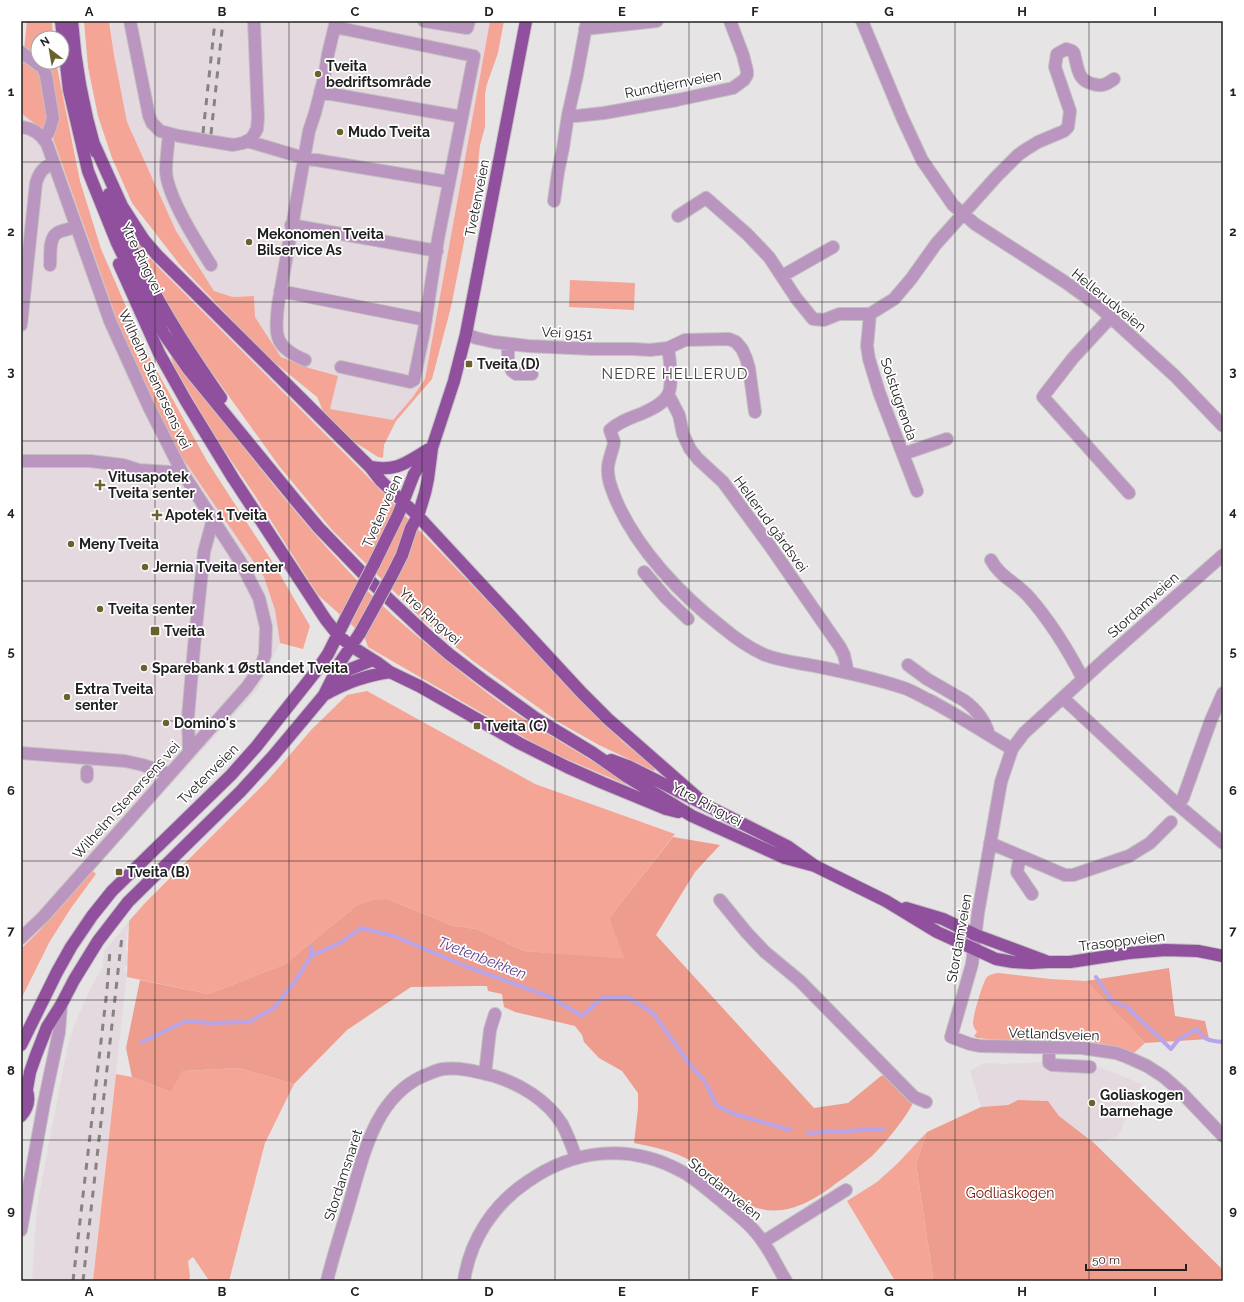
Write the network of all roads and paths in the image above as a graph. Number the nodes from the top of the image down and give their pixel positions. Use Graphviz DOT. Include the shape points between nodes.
graph roads {
  1 [pos="61,21"];
  2 [pos="72,21"];
  3 [pos="130,21"];
  4 [pos="254,21"];
  5 [pos="424,21"];
  6 [pos="469,21"];
  7 [pos="526,21"];
  8 [pos="657,21"];
  9 [pos="730,21"];
  10 [pos="862,21"];
  11 [pos="335,24"];
  12 [pos="586,25"];
  13 [pos="21,52"];
  14 [pos="1114,79"];
  15 [pos="320,92"];
  16 [pos="568,115"];
  17 [pos="462,117"];
  18 [pos="21,127"];
  19 [pos="169,134"];
  20 [pos="44,139"];
  21 [pos="247,141"];
  22 [pos="94,144"];
  23 [pos="304,158"];
  24 [pos="54,163"];
  25 [pos="449,182"];
  26 [pos="95,190"];
  27 [pos="554,201"];
  28 [pos="962,214"];
  29 [pos="678,216"];
  30 [pos="291,225"];
  31 [pos="76,227"];
  32 [pos="833,247"];
  33 [pos="436,251"];
  34 [pos="50,265"];
  35 [pos="211,265"];
  36 [pos="782,276"];
  37 [pos="280,291"];
  38 [pos="870,314"];
  39 [pos="1111,317"];
  40 [pos="426,320"];
  41 [pos="21,326"];
  42 [pos="466,334"];
  43 [pos="508,344"];
  44 [pos="668,348"];
  45 [pos="305,360"];
  46 [pos="340,367"];
  47 [pos="532,374"];
  48 [pos="668,394"];
  49 [pos="755,412"];
  50 [pos="1223,426"];
  51 [pos="947,439"];
  52 [pos="432,448"];
  53 [pos="903,454"];
  54 [pos="21,461"];
  55 [pos="370,467"];
  56 [pos="182,472"];
  57 [pos="273,473"];
  58 [pos="916,491"];
  59 [pos="1129,493"];
  60 [pos="403,502"];
  61 [pos="418,516"];
  62 [pos="213,519"];
  63 [pos="1223,555"];
  64 [pos="991,560"];
  65 [pos="644,572"];
  66 [pos="665,574"];
  67 [pos="654,583"];
  68 [pos="689,599"];
  69 [pos="679,611"];
  70 [pos="688,619"];
  71 [pos="338,635"];
  72 [pos="351,646"];
  73 [pos="373,660"];
  74 [pos="908,665"];
  75 [pos="390,672"];
  76 [pos="848,673"];
  77 [pos="1083,679"];
  78 [pos="332,681"];
  79 [pos="1223,692"];
  80 [pos="324,695"];
  81 [pos="1063,698"];
  82 [pos="988,735"];
  83 [pos="1012,749"];
  84 [pos="189,752"];
  85 [pos="21,753"];
  86 [pos="593,753"];
  87 [pos="170,774"];
  88 [pos="706,805"];
  89 [pos="1178,805"];
  90 [pos="692,816"];
  91 [pos="1171,822"];
  92 [pos="990,843"];
  93 [pos="1223,843"];
  94 [pos="1020,856"];
  95 [pos="815,866"];
  96 [pos="1032,894"];
  97 [pos="720,900"];
  98 [pos="886,901"];
  99 [pos="976,935"];
  100 [pos="21,938"];
  101 [pos="975,949"];
  102 [pos="1223,956"];
  103 [pos="1048,962"];
  104 [pos="61,1005"];
  105 [pos="495,1014"];
  106 [pos="950,1037"];
  107 [pos="21,1045"];
  108 [pos="1049,1047"];
  109 [pos="1090,1067"];
  110 [pos="485,1074"];
  111 [pos="24,1086"];
  112 [pos="926,1102"];
  113 [pos="22,1116"];
  114 [pos="1223,1136"];
  115 [pos="576,1158"];
  116 [pos="846,1190"];
  117 [pos="21,1230"];
  118 [pos="763,1242"];
  119 [pos="327,1281"];
  120 [pos="464,1281"];
  121 [pos="786,1281"];
  1 -- 26 [label="main road, Ytre Ringvei" via="69,90 83,153"];
  2 -- 22 [label="main road, Ytre Ringvei" via="81,88"];
  3 -- 19 [label="street" via="148,116 155,128"];
  4 -- 21 [label="street" via="258,118 255,135"];
  5 -- 6 [label="street" via="468,28"];
  7 -- 42 [label="main road, Tvetenveien"];
  8 -- 12 [label="street"];
  9 -- 16 [label="street, Rundtjernveien" via="747,71 744,80 733,88 604,113"];
  10 -- 28 [label="street, Hellerudveien" via="922,160"];
  11 -- 15 [label="street"];
  11 -- 17 [label="street" via="474,56"];
  12 -- 16 [label="street"];
  13 -- 20 [label="street" via="43,68 46,76 53,118"];
  14 -- 28 [label="street" via="1104,85 1085,82 1072,51 1066,49 1057,54 1055,67 1070,111 1068,126 1064,131 1024,150"];
  15 -- 17 [label="street"];
  15 -- 23 [label="street"];
  16 -- 27 [label="street"];
  17 -- 25 [label="street"];
  18 -- 20 [label="street" via="34,131"];
  19 -- 21 [label="street" via="233,145"];
  19 -- 35 [label="street" via="166,171 169,185 185,220"];
  20 -- 24 [label="street, Wilhelm Stenersens vei"];
  21 -- 23 [label="street"];
  22 -- 55 [label="main road" via="122,206 157,256"];
  22 -- 57 [label="main road, Ytre Ringvei" via="118,218 152,291 198,364"];
  23 -- 25 [label="street"];
  23 -- 30 [label="street"];
  24 -- 31 [label="street, Wilhelm Stenersens vei"];
  24 -- 41 [label="street" via="40,171 36,183"];
  25 -- 33 [label="street"];
  26 -- 57 [label="main road, Ytre Ringvei" via="117,243 164,334 189,370"];
  26 -- 71 [label="main road" via="110,242 163,360 233,478"];
  28 -- 38 [label="street" via="894,299"];
  28 -- 39 [label="street, Hellerudveien" via="1065,282"];
  29 -- 36 [label="street" via="706,198 747,234 769,257"];
  30 -- 33 [label="street"];
  30 -- 37 [label="street"];
  31 -- 34 [label="street" via="58,233 53,238"];
  31 -- 56 [label="street, Wilhelm Stenersens vei" via="119,340"];
  32 -- 36 [label="street"];
  33 -- 40 [label="street"];
  36 -- 38 [label="street" via="814,319 824,320 839,314"];
  37 -- 40 [label="street"];
  37 -- 45 [label="street" via="277,336 280,344"];
  38 -- 53 [label="street, Solstugrenda" via="867,346 869,359"];
  39 -- 50 [label="street, Hellerudveien" via="1175,376"];
  39 -- 59 [label="street" via="1074,358 1044,397"];
  40 -- 46 [label="street" via="412,381"];
  42 -- 43 [label="street, Vei 9151"];
  42 -- 52 [label="main road, Tvetenveien"];
  43 -- 44 [label="street, Vei 9151" via="593,349"];
  43 -- 47 [label="street" via="508,361 512,371 516,374"];
  44 -- 48 [label="street"];
  44 -- 49 [label="street" via="686,340 729,339 736,342 742,349 749,368"];
  48 -- 66 [label="street" via="654,408 623,421 610,430 614,443 608,469 612,488 628,522"];
  48 -- 76 [label="street, Hellerud gårdsvei" via="679,416 690,449 723,482 774,552 840,646"];
  51 -- 53 [label="street"];
  52 -- 55 [label="main road" via="393,468"];
  52 -- 60 [label="main road, Tvetenveien" via="414,474"];
  52 -- 61 [label="main road, Tvetenveien" via="428,479"];
  53 -- 58 [label="street, Solstugrenda"];
  54 -- 56 [label="street" via="90,461 123,465 139,470"];
  55 -- 60 [label="main road"];
  56 -- 62 [label="street, Wilhelm Stenersens vei"];
  57 -- 86 [label="main road, Ytre Ringvei" via="347,558 426,634 515,703"];
  60 -- 61 [label="main road"];
  60 -- 71 [label="main road, Tvetenveien, bridge" via="380,554"];
  61 -- 72 [label="main road, Tvetenveien, bridge" via="392,575"];
  61 -- 88 [label="main road" via="582,694"];
  62 -- 84 [label="street" via="204,552 194,647 188,717"];
  62 -- 84 [label="street, Wilhelm Stenersens vei" via="240,561 259,598 266,627 265,655 253,679"];
  63 -- 77 [label="street, Stordamveien"];
  64 -- 77 [label="street" via="1000,573 1021,589 1038,607 1075,662"];
  65 -- 67 [label="street"];
  66 -- 67 [label="street"];
  66 -- 68 [label="street"];
  67 -- 69 [label="street"];
  68 -- 69 [label="street"];
  68 -- 76 [label="street" via="737,639 766,655"];
  69 -- 70 [label="street"];
  71 -- 72 [label="main road"];
  71 -- 107 [label="main road, Tvetenveien" via="312,676 256,747 112,891 71,947"];
  72 -- 73 [label="main road"];
  72 -- 78 [label="main road, Tvetenveien"];
  73 -- 75 [label="main road"];
  73 -- 78 [label="main road" via="348,670"];
  74 -- 82 [label="street" via="972,706 987,728"];
  75 -- 80 [label="main road" via="358,679"];
  75 -- 90 [label="main road" via="566,767 666,809"];
  76 -- 82 [label="street" via="905,688 955,714"];
  77 -- 81 [label="street, Stordamveien"];
  78 -- 80 [label="main road, Tvetenveien"];
  79 -- 89 [label="street" via="1183,798"];
  80 -- 104 [label="main road, Tvetenveien" via="240,792 125,907 89,955"];
  81 -- 83 [label="street, Stordamveien" via="1024,734"];
  81 -- 89 [label="street"];
  82 -- 83 [label="street"];
  83 -- 92 [label="street, Stordamveien" via="1001,782"];
  84 -- 87 [label="street, Wilhelm Stenersens vei"];
  85 -- 87 [label="street" via="125,761"];
  86 -- 88 [label="main road, Ytre Ringvei"];
  86 -- 90 [label="main road, Ytre Ringvei"];
  87 -- 100 [label="street, Wilhelm Stenersens vei" via="44,916"];
  88 -- 95 [label="main road, Ytre Ringvei" via="788,846"];
  89 -- 93 [label="street"];
  90 -- 95 [label="main road, Ytre Ringvei" via="785,858"];
  91 -- 94 [label="street" via="1138,851 1073,875"];
  92 -- 94 [label="street"];
  92 -- 99 [label="street, Stordamveien"];
  94 -- 96 [label="street" via="1017,872"];
  95 -- 98 [label="main road, Ytre Ringvei"];
  97 -- 112 [label="street" via="765,952 800,981 910,1094"];
  98 -- 99 [label="main road, Ytre Ringvei" via="943,920"];
  98 -- 101 [label="main road, Ytre Ringvei" via="937,932"];
  99 -- 101 [label="street, Stordamveien"];
  99 -- 103 [label="main road, Trasoppveien"];
  101 -- 103 [label="main road, Trasoppveien" via="1004,961"];
  101 -- 106 [label="street, Stordamveien"];
  102 -- 103 [label="main road, Trasoppveien" via="1198,951 1166,950 1081,961"];
  104 -- 111 [label="main road, Tvetenveien" via="40,1043"];
  104 -- 117 [label="street, Tvetenveien"];
  105 -- 110 [label="street" via="490,1030"];
  106 -- 108 [label="street, Vetlandsveien" via="980,1046"];
  108 -- 109 [label="street" via="1049,1062 1052,1065"];
  108 -- 114 [label="street, Vetlandsveien" via="1116,1053 1147,1066 1181,1092"];
  110 -- 115 [label="street, Stordamsnaret" via="517,1085 549,1108 565,1130"];
  110 -- 119 [label="street, Stordamsnaret" via="443,1069 416,1080 393,1097 372,1132 361,1162"];
  111 -- 113 [label="main road, Tvetenveien" via="28,1094 28,1104"];
  115 -- 118 [label="street, Stordamveien" via="596,1154 619,1154 646,1158 671,1166 694,1179 744,1220"];
  115 -- 120 [label="street, Stordamveien" via="556,1165 529,1180 508,1196 476,1240"];
  116 -- 118 [label="street, Stordamveien"];
  118 -- 121 [label="street"];
}
